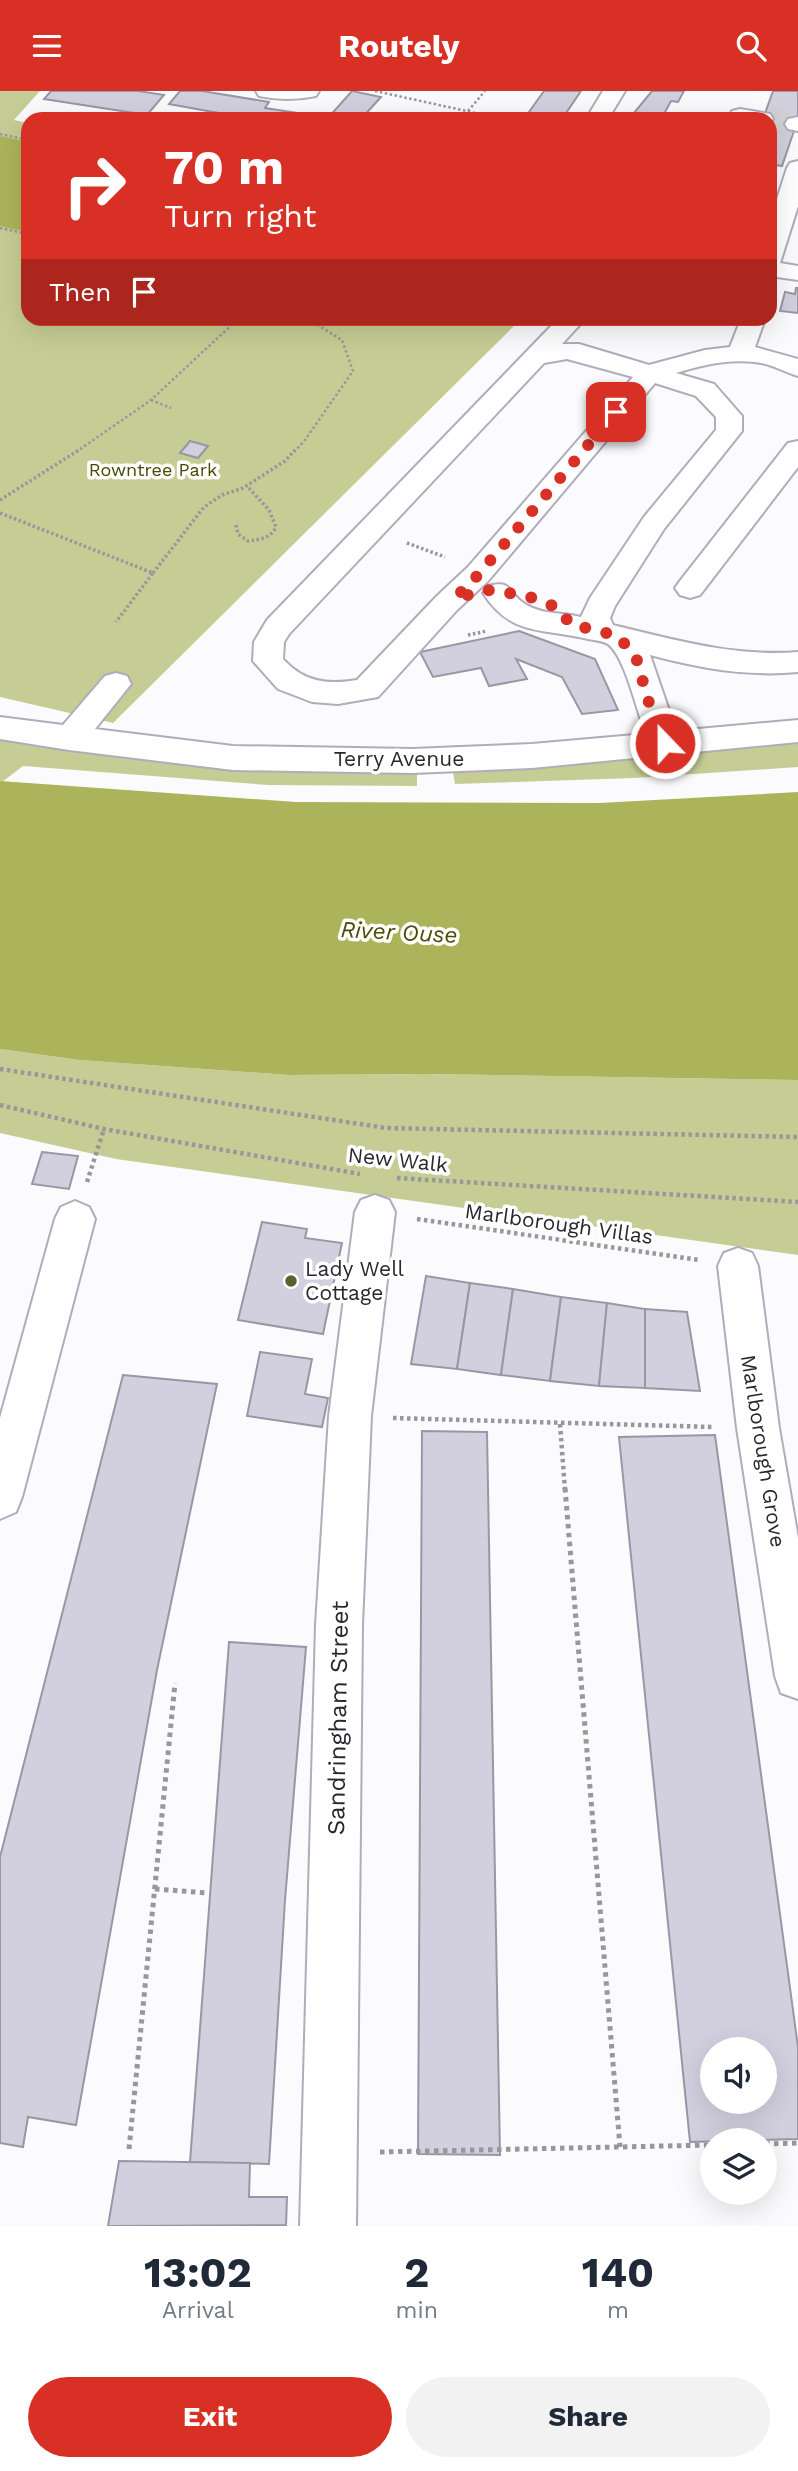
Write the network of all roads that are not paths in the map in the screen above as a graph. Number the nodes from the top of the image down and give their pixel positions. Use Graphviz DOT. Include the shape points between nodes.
graph roads {
  1 [pos="267,91"];
  2 [pos="614,91"];
  3 [pos="310,93"];
  4 [pos="601,112"];
  5 [pos="777,169"];
  6 [pos="797,170"];
  7 [pos="785,226"];
  8 [pos="777,244"];
  9 [pos="777,270"];
  10 [pos="798,273"];
  11 [pos="566,326"];
  12 [pos="747,335"];
  13 [pos="537,357"];
  14 [pos="798,368"];
  15 [pos="650,373"];
  16 [pos="798,449"];
  17 [pos="490,582"];
  18 [pos="690,588"];
  19 [pos="609,634"];
  20 [pos="798,663"];
  21 [pos="116,684"];
  22 [pos="0,728"];
  23 [pos="798,731"];
  24 [pos="69,739"];
  25 [pos="665,743"];
  26 [pos="378,1188"];
  27 [pos="75,1219"];
  28 [pos="738,1266"];
  29 [pos="0,1497"];
  30 [pos="786,1518"];
  31 [pos="798,1676"];
  32 [pos="328,2226"];
  1 -- 3 [label="street"];
  2 -- 4 [label="street"];
  5 -- 6 [label="street"];
  6 -- 7 [label="street"];
  7 -- 8 [label="street"];
  9 -- 10 [label="street"];
  11 -- 13 [label="street"];
  12 -- 14 [label="street" via="760,354"];
  12 -- 15 [label="street"];
  13 -- 15 [label="street" via="579,352"];
  13 -- 17 [label="street" via="278,627 269,642 268,661 280,676 305,691 367,688 447,603 490,590"];
  15 -- 17 [label="street"];
  15 -- 19 [label="street" via="705,390 729,416 729,431 654,523 610,590 595,618"];
  16 -- 18 [label="street"];
  17 -- 19 [label="street" via="513,611 549,624"];
  19 -- 20 [label="street" via="736,662"];
  19 -- 25 [label="street" via="636,657"];
  21 -- 24 [label="street"];
  22 -- 24 [label="street, Terry Avenue"];
  23 -- 25 [label="street, Terry Avenue"];
  24 -- 25 [label="street, Terry Avenue" via="233,758 412,761 532,756"];
  26 -- 32 [label="street, Sandringham Street" via="350,1416 339,1625"];
  27 -- 29 [label="street"];
  28 -- 30 [label="street, Marlborough Grove" via="758,1428"];
  30 -- 31 [label="street, Marlborough Grove"];
}
